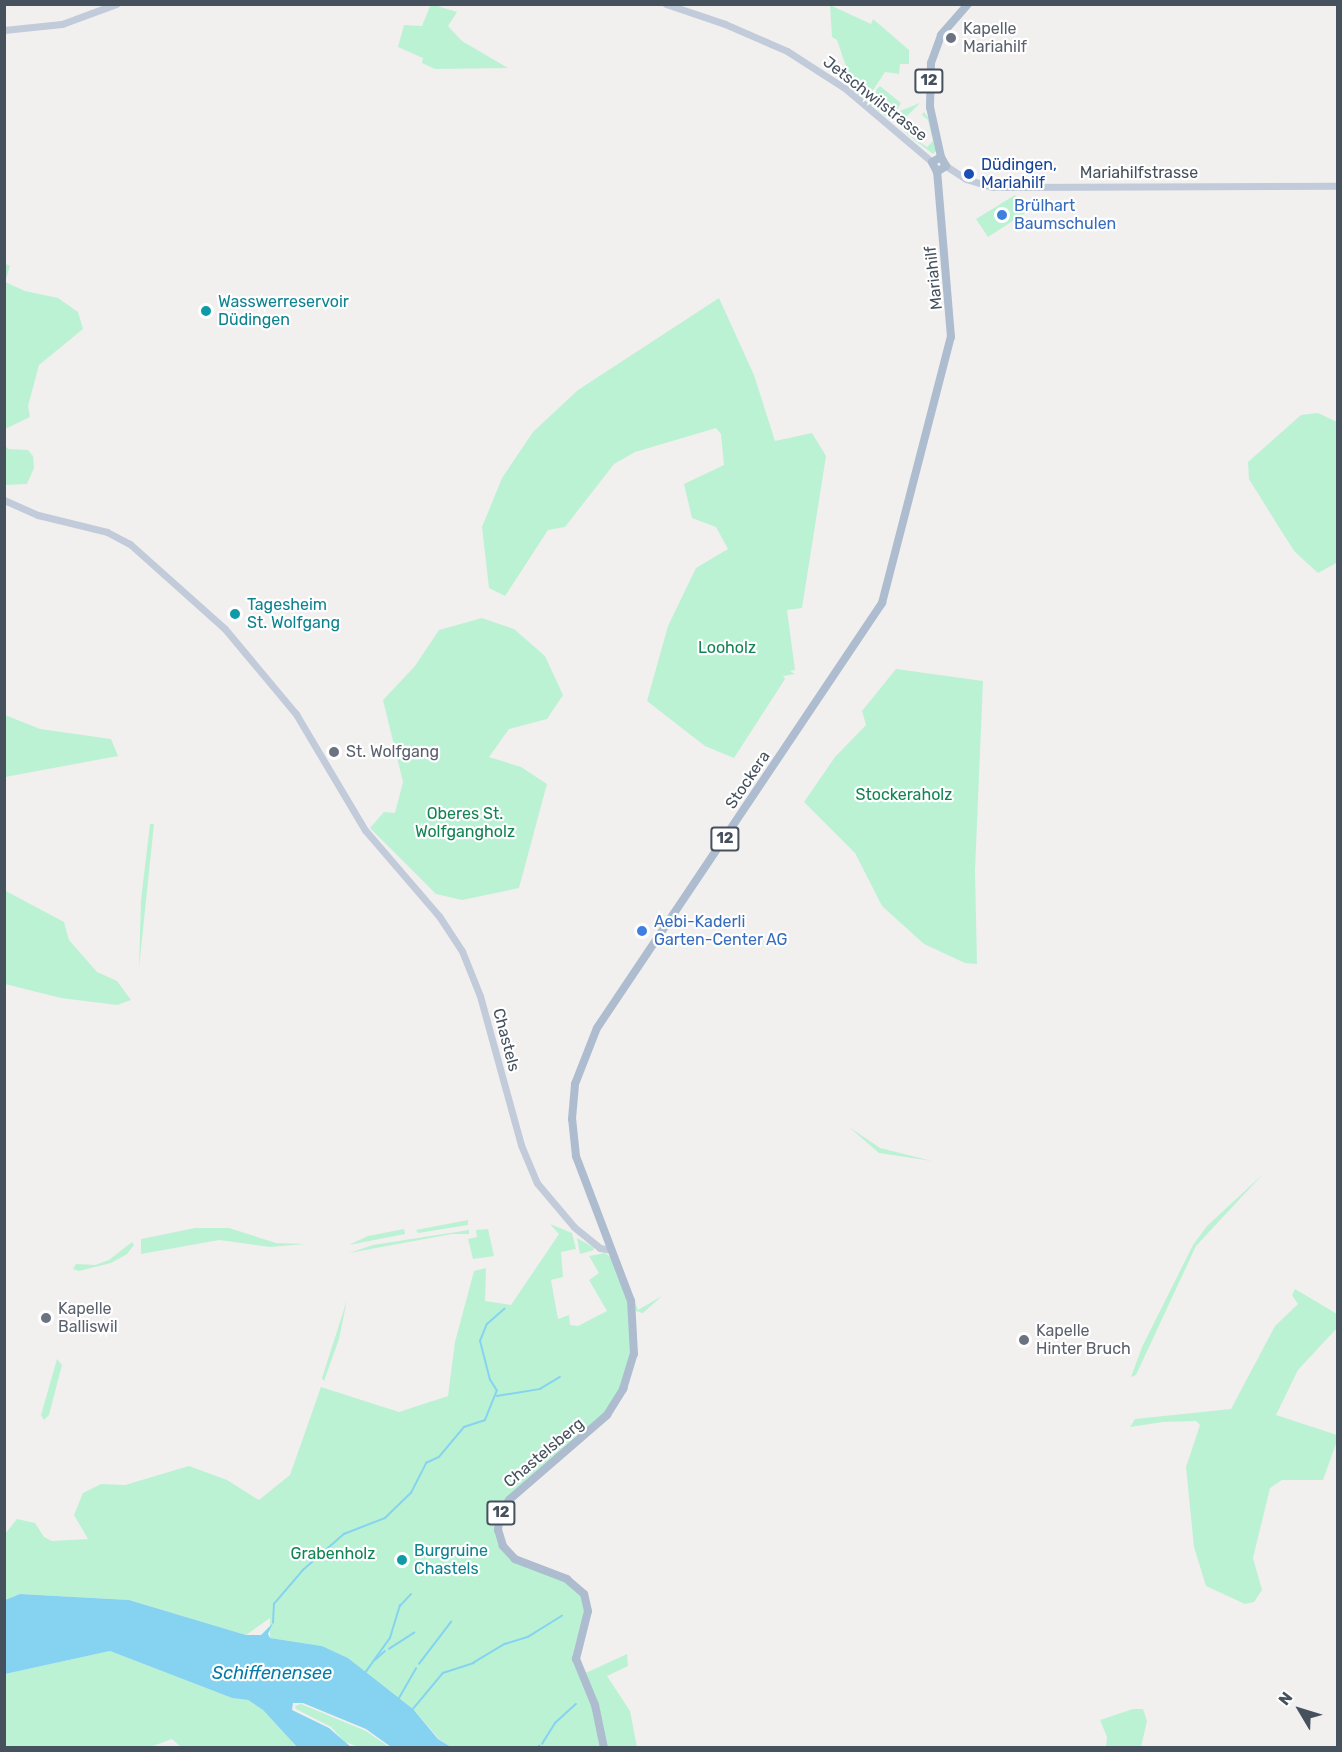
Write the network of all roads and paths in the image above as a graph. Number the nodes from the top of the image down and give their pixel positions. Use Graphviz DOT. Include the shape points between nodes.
graph roads {
  1 [pos="116,4"];
  2 [pos="666,4"];
  3 [pos="968,4"];
  4 [pos="4,30"];
  5 [pos="942,157"];
  6 [pos="932,162"];
  7 [pos="946,166"];
  8 [pos="937,172"];
  9 [pos="1338,186"];
  10 [pos="941,380"];
  11 [pos="4,500"];
  12 [pos="607,1238"];
  13 [pos="597,1246"];
  14 [pos="612,1250"];
  15 [pos="604,1748"];
  1 -- 4 [label="main road" via="59,24"];
  2 -- 6 [label="main road, Jetschwilstrasse" via="787,51 846,89"];
  3 -- 5 [label="main road, 12" via="941,35 931,63 930,107"];
  5 -- 6 [label="main road"];
  5 -- 7 [label="main road, 12"];
  6 -- 8 [label="main road, 12"];
  7 -- 8 [label="main road"];
  7 -- 9 [label="main road, Mariahilfstrasse" via="966,179 992,187"];
  8 -- 10 [label="main road, Mariahilf / 12" via="952,326"];
  10 -- 12 [label="main road, Stockera / 12" via="878,612 585,1051 573,1094 573,1142 579,1168"];
  11 -- 13 [label="main road, Chastels" via="38,515 107,532 130,544 225,629 296,714 377,846 439,916 462,951 478,990 528,1165 552,1205"];
  12 -- 13 [label="main road"];
  12 -- 14 [label="main road, Stockera / 12"];
  13 -- 14 [label="main road, Chastels"];
  14 -- 15 [label="main road, Chastelsberg / 12" via="634,1312 634,1354 623,1389 603,1420 513,1496 498,1520 499,1536 511,1555 572,1581 584,1594 588,1611 576,1651 595,1705"];
}
